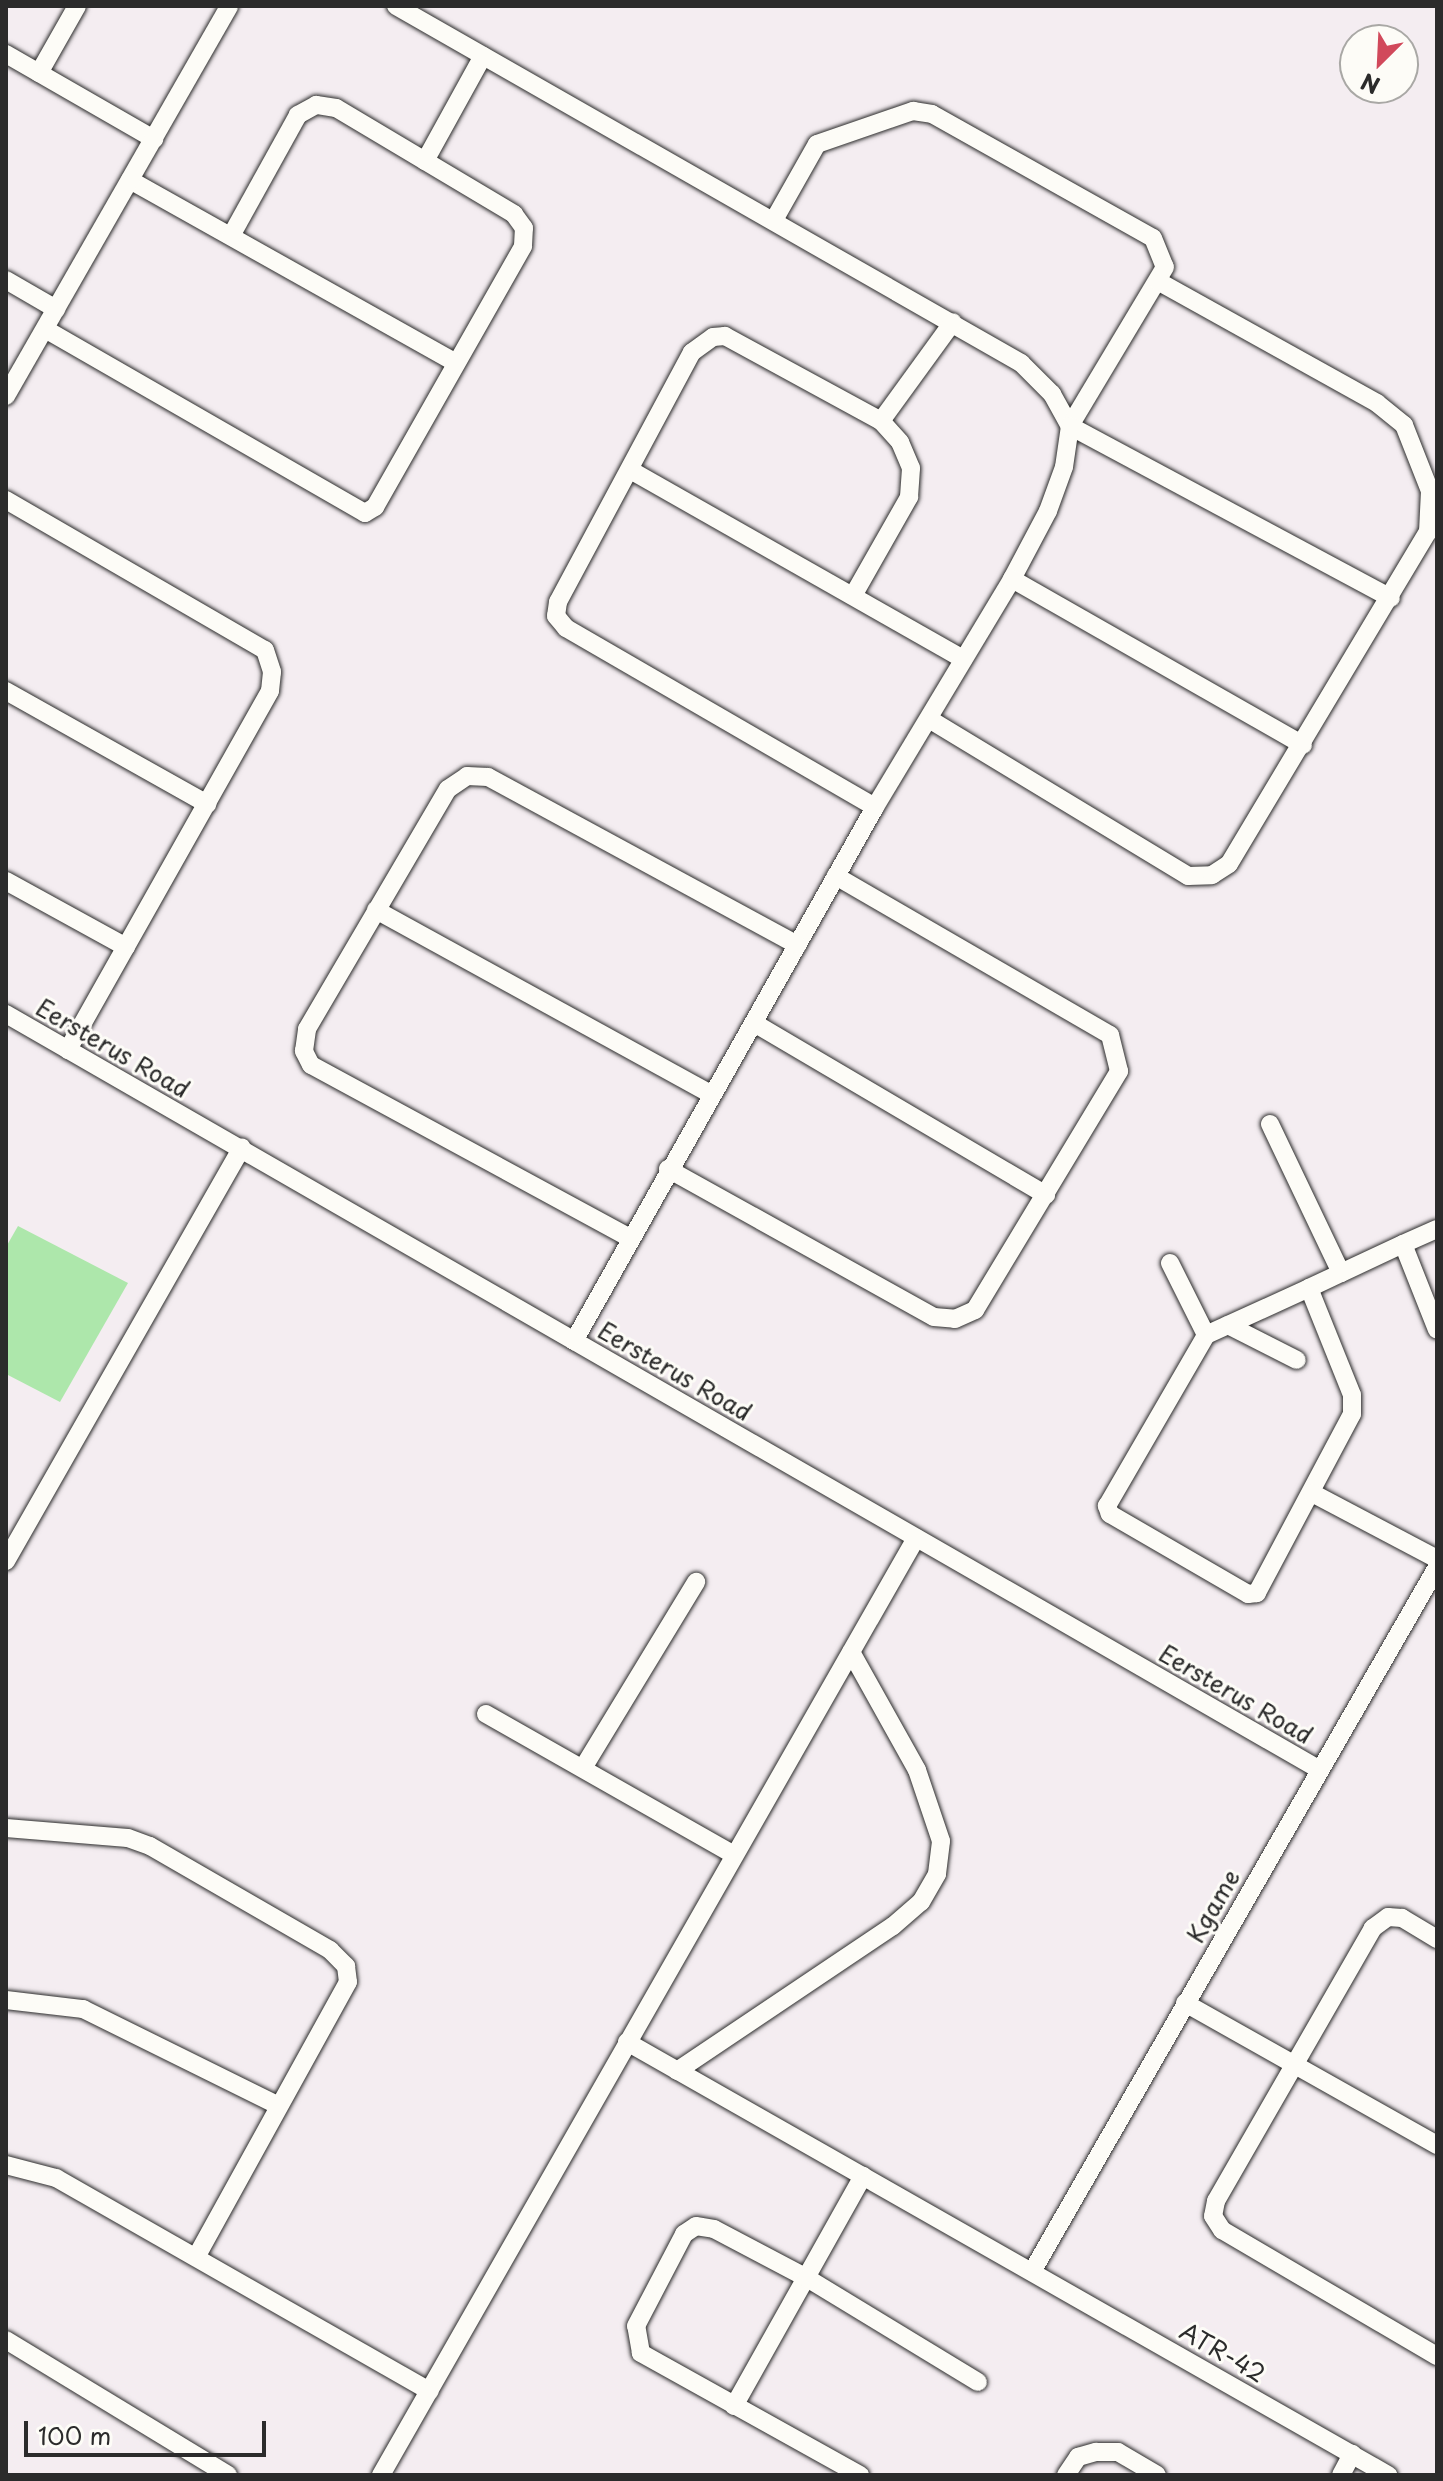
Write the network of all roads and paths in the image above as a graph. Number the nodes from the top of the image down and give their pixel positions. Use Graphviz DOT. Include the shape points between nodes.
graph roads {
  1 [pos="77,6"];
  2 [pos="229,6"];
  3 [pos="396,6"];
  4 [pos="6,54"];
  5 [pos="483,56"];
  6 [pos="39,73"];
  7 [pos="154,139"];
  8 [pos="425,161"];
  9 [pos="130,180"];
  10 [pos="774,220"];
  11 [pos="231,236"];
  12 [pos="6,280"];
  13 [pos="1158,281"];
  14 [pos="56,309"];
  15 [pos="953,322"];
  16 [pos="45,329"];
  17 [pos="456,363"];
  18 [pos="6,396"];
  19 [pos="881,421"];
  20 [pos="1070,426"];
  21 [pos="632,471"];
  22 [pos="6,500"];
  23 [pos="1012,579"];
  24 [pos="854,594"];
  25 [pos="1391,598"];
  26 [pos="963,659"];
  27 [pos="6,691"];
  28 [pos="929,719"];
  29 [pos="1303,745"];
  30 [pos="207,804"];
  31 [pos="875,807"];
  32 [pos="836,876"];
  33 [pos="6,881"];
  34 [pos="376,910"];
  35 [pos="797,945"];
  36 [pos="126,947"];
  37 [pos="6,1014"];
  38 [pos="754,1023"];
  39 [pos="68,1050"];
  40 [pos="711,1094"];
  41 [pos="1270,1124"];
  42 [pos="242,1148"];
  43 [pos="668,1169"];
  44 [pos="1046,1195"];
  45 [pos="1437,1229"];
  46 [pos="630,1238"];
  47 [pos="1403,1244"];
  48 [pos="1170,1263"];
  49 [pos="1341,1273"];
  50 [pos="1309,1288"];
  51 [pos="1228,1325"];
  52 [pos="1437,1330"];
  53 [pos="1206,1335"];
  54 [pos="574,1341"];
  55 [pos="1297,1360"];
  56 [pos="1312,1493"];
  57 [pos="916,1538"];
  58 [pos="1437,1559"];
  59 [pos="6,1561"];
  60 [pos="1437,1567"];
  61 [pos="696,1582"];
  62 [pos="851,1652"];
  63 [pos="486,1714"];
  64 [pos="583,1768"];
  65 [pos="1320,1770"];
  66 [pos="6,1828"];
  67 [pos="734,1855"];
  68 [pos="1437,1939"];
  69 [pos="6,2000"];
  70 [pos="1185,2003"];
  71 [pos="627,2042"];
  72 [pos="1296,2064"];
  73 [pos="677,2071"];
  74 [pos="277,2105"];
  75 [pos="1437,2145"];
  76 [pos="6,2165"];
  77 [pos="863,2176"];
  78 [pos="197,2255"];
  79 [pos="1033,2270"];
  80 [pos="807,2278"];
  81 [pos="6,2340"];
  82 [pos="1434,2348"];
  83 [pos="978,2382"];
  84 [pos="429,2391"];
  85 [pos="734,2406"];
  86 [pos="1352,2454"];
  87 [pos="228,2475"];
  88 [pos="381,2475"];
  89 [pos="860,2475"];
  90 [pos="1066,2475"];
  91 [pos="1157,2475"];
  92 [pos="1341,2475"];
  93 [pos="1388,2475"];
  1 -- 6 [label="street"];
  2 -- 7 [label="street"];
  3 -- 5 [label="street"];
  4 -- 6 [label="street"];
  5 -- 8 [label="street"];
  5 -- 10 [label="street"];
  6 -- 7 [label="street"];
  7 -- 9 [label="street"];
  8 -- 11 [label="street" via="336,108 316,105 298,115"];
  8 -- 17 [label="street" via="514,214 524,228 523,246"];
  9 -- 11 [label="street"];
  9 -- 14 [label="street"];
  10 -- 13 [label="street" via="817,144 913,111 932,114 1153,238 1165,267"];
  10 -- 15 [label="street"];
  11 -- 17 [label="street"];
  12 -- 14 [label="street"];
  13 -- 20 [label="street"];
  13 -- 25 [label="street" via="1377,403 1404,425 1430,491 1431,516 1428,532"];
  14 -- 16 [label="street"];
  15 -- 19 [label="street"];
  15 -- 20 [label="street" via="1021,363 1052,394"];
  16 -- 17 [label="street" via="365,513 375,507"];
  16 -- 18 [label="street"];
  19 -- 21 [label="street" via="739,339 713,337 692,352"];
  19 -- 24 [label="street" via="900,442 911,468 909,497"];
  20 -- 23 [label="street" via="1064,467 1048,511"];
  20 -- 25 [label="street"];
  21 -- 24 [label="street"];
  21 -- 31 [label="street" via="558,602 556,616 566,628"];
  22 -- 30 [label="street" via="265,650 272,672 270,691"];
  23 -- 26 [label="street"];
  23 -- 29 [label="street"];
  24 -- 26 [label="street"];
  25 -- 29 [label="street"];
  26 -- 28 [label="street"];
  27 -- 30 [label="street"];
  28 -- 29 [label="street" via="1188,876 1212,875 1229,864"];
  28 -- 31 [label="street"];
  30 -- 36 [label="street"];
  31 -- 32 [label="street"];
  32 -- 35 [label="street"];
  32 -- 44 [label="street" via="1110,1035 1119,1071"];
  33 -- 36 [label="street"];
  34 -- 35 [label="street" via="448,789 467,776 488,777"];
  34 -- 40 [label="street"];
  34 -- 46 [label="street" via="307,1029 304,1051 311,1065"];
  35 -- 38 [label="street"];
  36 -- 39 [label="street"];
  37 -- 39 [label="street, Eersterus Road"];
  38 -- 40 [label="street"];
  38 -- 44 [label="street"];
  39 -- 42 [label="street, Eersterus Road"];
  40 -- 43 [label="street"];
  41 -- 49 [label="street"];
  42 -- 54 [label="street, Eersterus Road"];
  42 -- 59 [label="street"];
  43 -- 44 [label="street" via="934,1317 955,1319 975,1310"];
  43 -- 46 [label="street"];
  45 -- 47 [label="street"];
  46 -- 54 [label="street"];
  47 -- 49 [label="street"];
  47 -- 52 [label="street"];
  48 -- 53 [label="street"];
  49 -- 50 [label="street"];
  50 -- 51 [label="street"];
  50 -- 56 [label="street" via="1352,1395 1346,1431"];
  51 -- 53 [label="street"];
  51 -- 55 [label="street"];
  53 -- 56 [label="street" via="1107,1510 1253,1594"];
  54 -- 57 [label="street, Eersterus Road"];
  56 -- 58 [label="street"];
  57 -- 62 [label="street"];
  57 -- 65 [label="street, Eersterus Road"];
  60 -- 65 [label="street, Kgame"];
  61 -- 64 [label="street"];
  62 -- 67 [label="street"];
  62 -- 73 [label="street" via="917,1770 941,1841 937,1874 921,1902 893,1926"];
  63 -- 64 [label="street"];
  64 -- 67 [label="street"];
  65 -- 70 [label="street, Kgame"];
  66 -- 74 [label="street" via="128,1838 150,1846 340,1959 348,1982"];
  67 -- 71 [label="street"];
  68 -- 72 [label="street" via="1402,1918 1388,1917 1373,1928"];
  69 -- 74 [label="street" via="83,2009"];
  70 -- 72 [label="street"];
  70 -- 79 [label="street, Kgame"];
  71 -- 73 [label="street, ATR-42"];
  71 -- 84 [label="street"];
  72 -- 75 [label="street"];
  72 -- 82 [label="street" via="1216,2201 1213,2216 1222,2230"];
  73 -- 77 [label="street, ATR-42"];
  74 -- 78 [label="street"];
  76 -- 78 [label="street" via="56,2178"];
  77 -- 79 [label="street, ATR-42"];
  77 -- 80 [label="street"];
  78 -- 84 [label="street"];
  79 -- 86 [label="street, ATR-42"];
  80 -- 83 [label="street"];
  80 -- 85 [label="street"];
  80 -- 85 [label="street" via="714,2229 696,2226 684,2234 634,2337 641,2353"];
  81 -- 87 [label="street"];
  84 -- 88 [label="street"];
  85 -- 89 [label="street"];
  86 -- 92 [label="street"];
  86 -- 93 [label="street, ATR-42"];
  90 -- 91 [label="street" via="1078,2457 1096,2452 1118,2452"];
}
